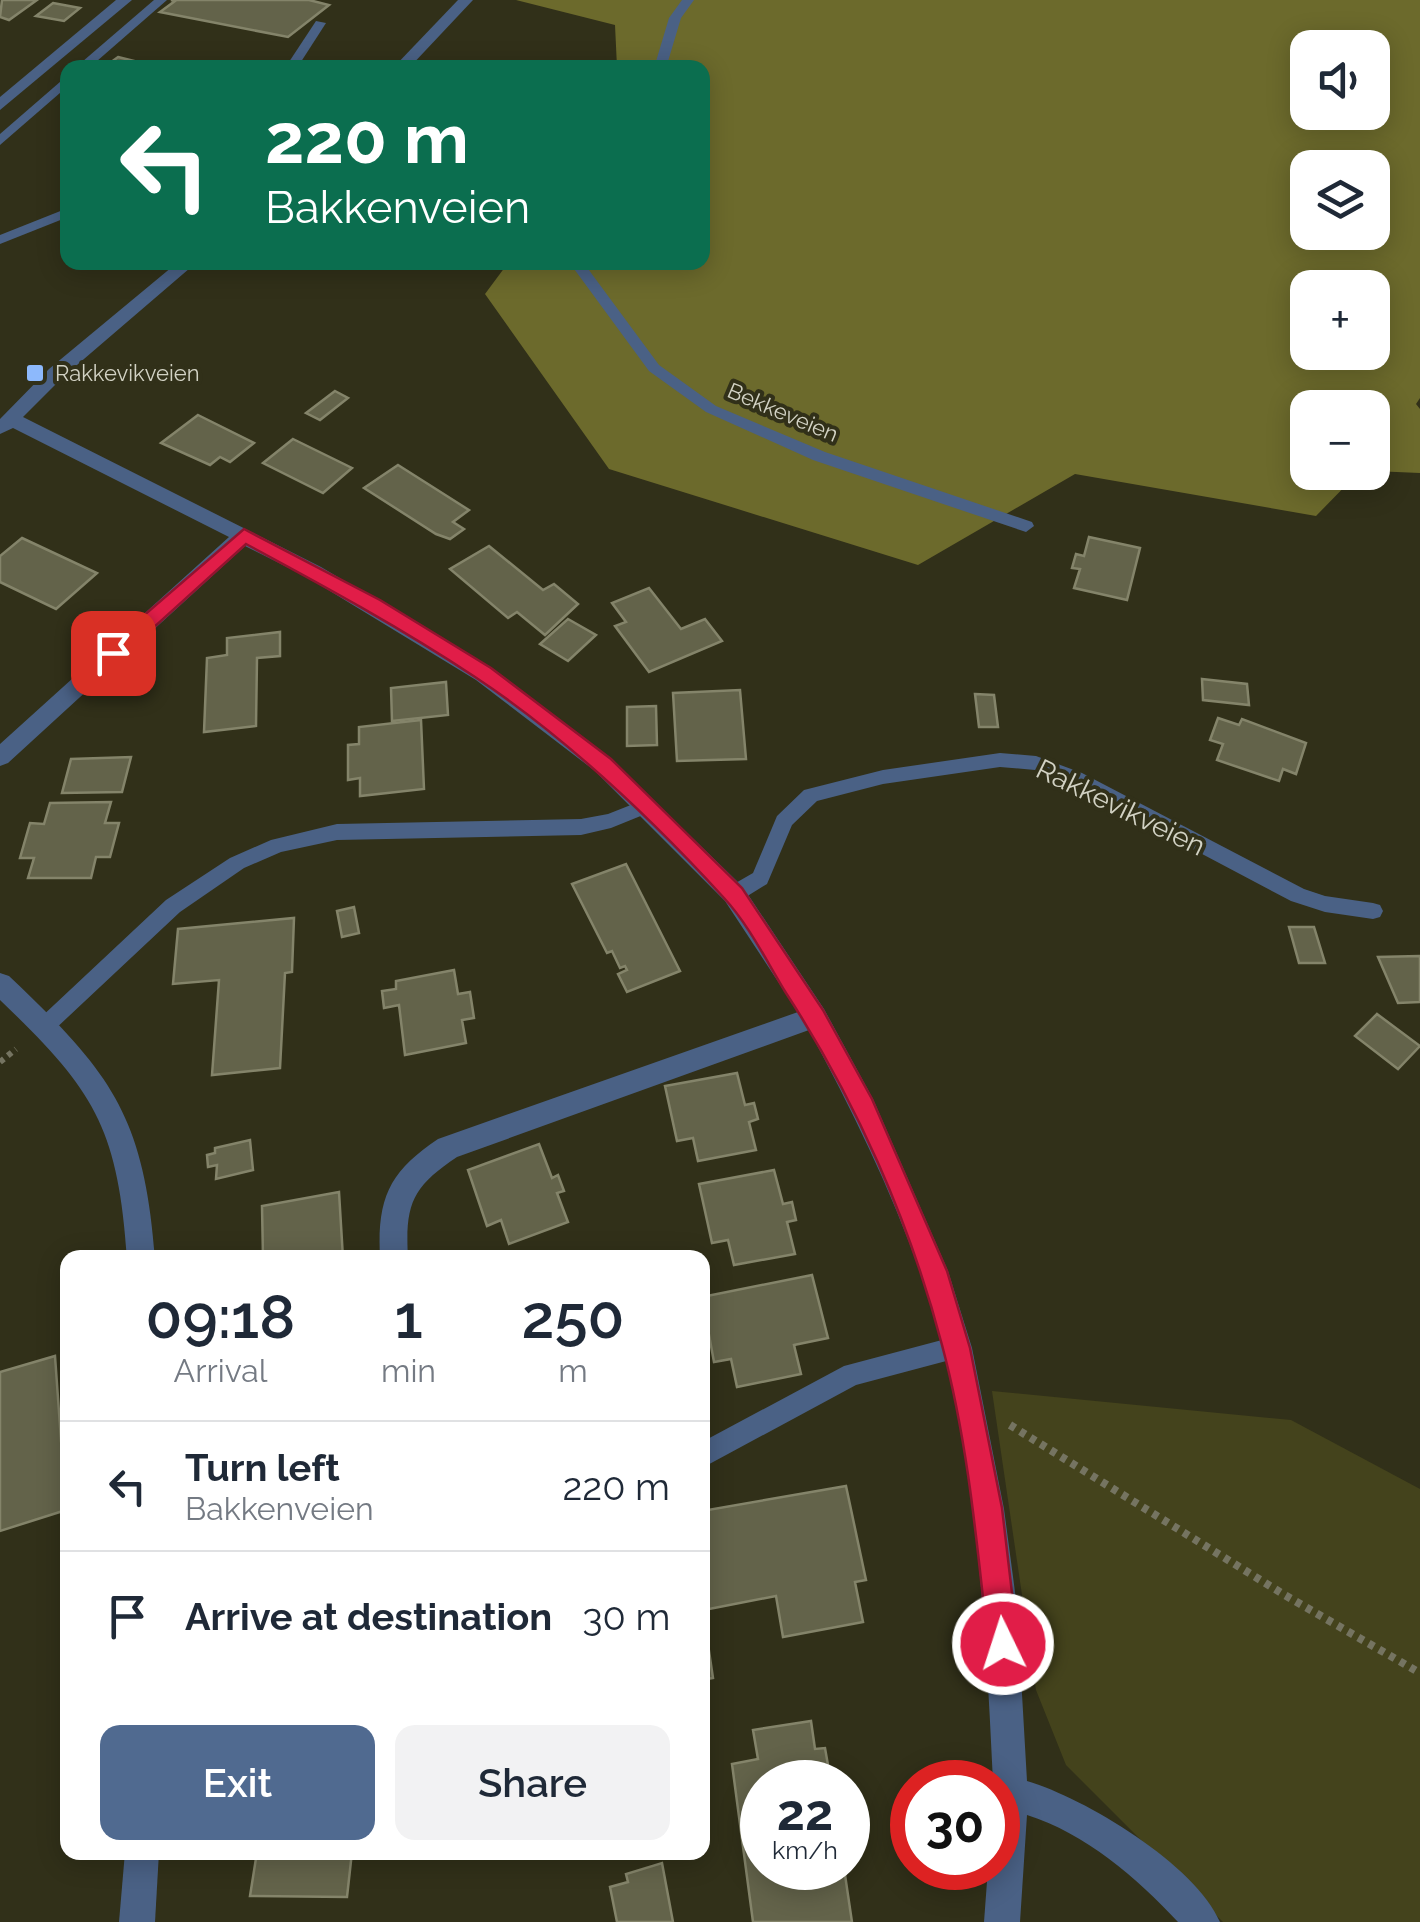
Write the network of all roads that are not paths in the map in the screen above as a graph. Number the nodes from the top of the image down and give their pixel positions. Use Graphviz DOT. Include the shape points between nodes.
graph roads {
  1 [pos="125,0"];
  2 [pos="160,0"];
  3 [pos="466,0"];
  4 [pos="688,0"];
  5 [pos="320,24"];
  6 [pos="89,60"];
  7 [pos="297,60"];
  8 [pos="408,60"];
  9 [pos="662,60"];
  10 [pos="60,86"];
  11 [pos="0,106"];
  12 [pos="0,140"];
  13 [pos="60,215"];
  14 [pos="0,240"];
  15 [pos="179,270"];
  16 [pos="582,270"];
  17 [pos="5,424"];
  18 [pos="1026,526"];
  19 [pos="244,535"];
  20 [pos="0,757"];
  21 [pos="646,806"];
  22 [pos="734,894"];
  23 [pos="1373,912"];
  24 [pos="0,984"];
  25 [pos="815,1017"];
  26 [pos="44,1026"];
  27 [pos="141,1250"];
  28 [pos="394,1250"];
  29 [pos="957,1348"];
  30 [pos="710,1452"];
  31 [pos="1009,1760"];
  32 [pos="1020,1796"];
  33 [pos="141,1860"];
  34 [pos="1004,1890"];
  35 [pos="137,1922"];
  36 [pos="1002,1922"];
  37 [pos="1202,1922"];
  1 -- 11 [label="street"];
  2 -- 6 [label="lane"];
  3 -- 8 [label="street"];
  4 -- 9 [label="lane"];
  5 -- 7 [label="lane"];
  10 -- 12 [label="lane"];
  13 -- 14 [label="lane"];
  15 -- 17 [label="street"];
  16 -- 18 [label="lane, Bekkeveien" via="654,368 710,409 818,456"];
  17 -- 19 [label="street"];
  19 -- 20 [label="street"];
  19 -- 21 [label="street" via="484,674 555,725"];
  21 -- 22 [label="street"];
  21 -- 26 [label="lane" via="581,827 337,832 278,845 236,863 174,906"];
  22 -- 23 [label="lane, Rakkevikveien" via="760,878 784,822 811,795 883,777 1020,760 1075,778 1298,895"];
  22 -- 25 [label="street"];
  24 -- 26 [label="street"];
  25 -- 28 [label="street" via="448,1148 402,1185 394,1208"];
  25 -- 29 [label="street" via="880,1143 934,1271"];
  26 -- 27 [label="street" via="102,1094 124,1150"];
  29 -- 30 [label="lane" via="852,1374"];
  29 -- 31 [label="street" via="1001,1607"];
  32 -- 37 [label="street" via="1069,1814 1168,1884"];
  33 -- 35 [label="street"];
  34 -- 36 [label="street"];
}
